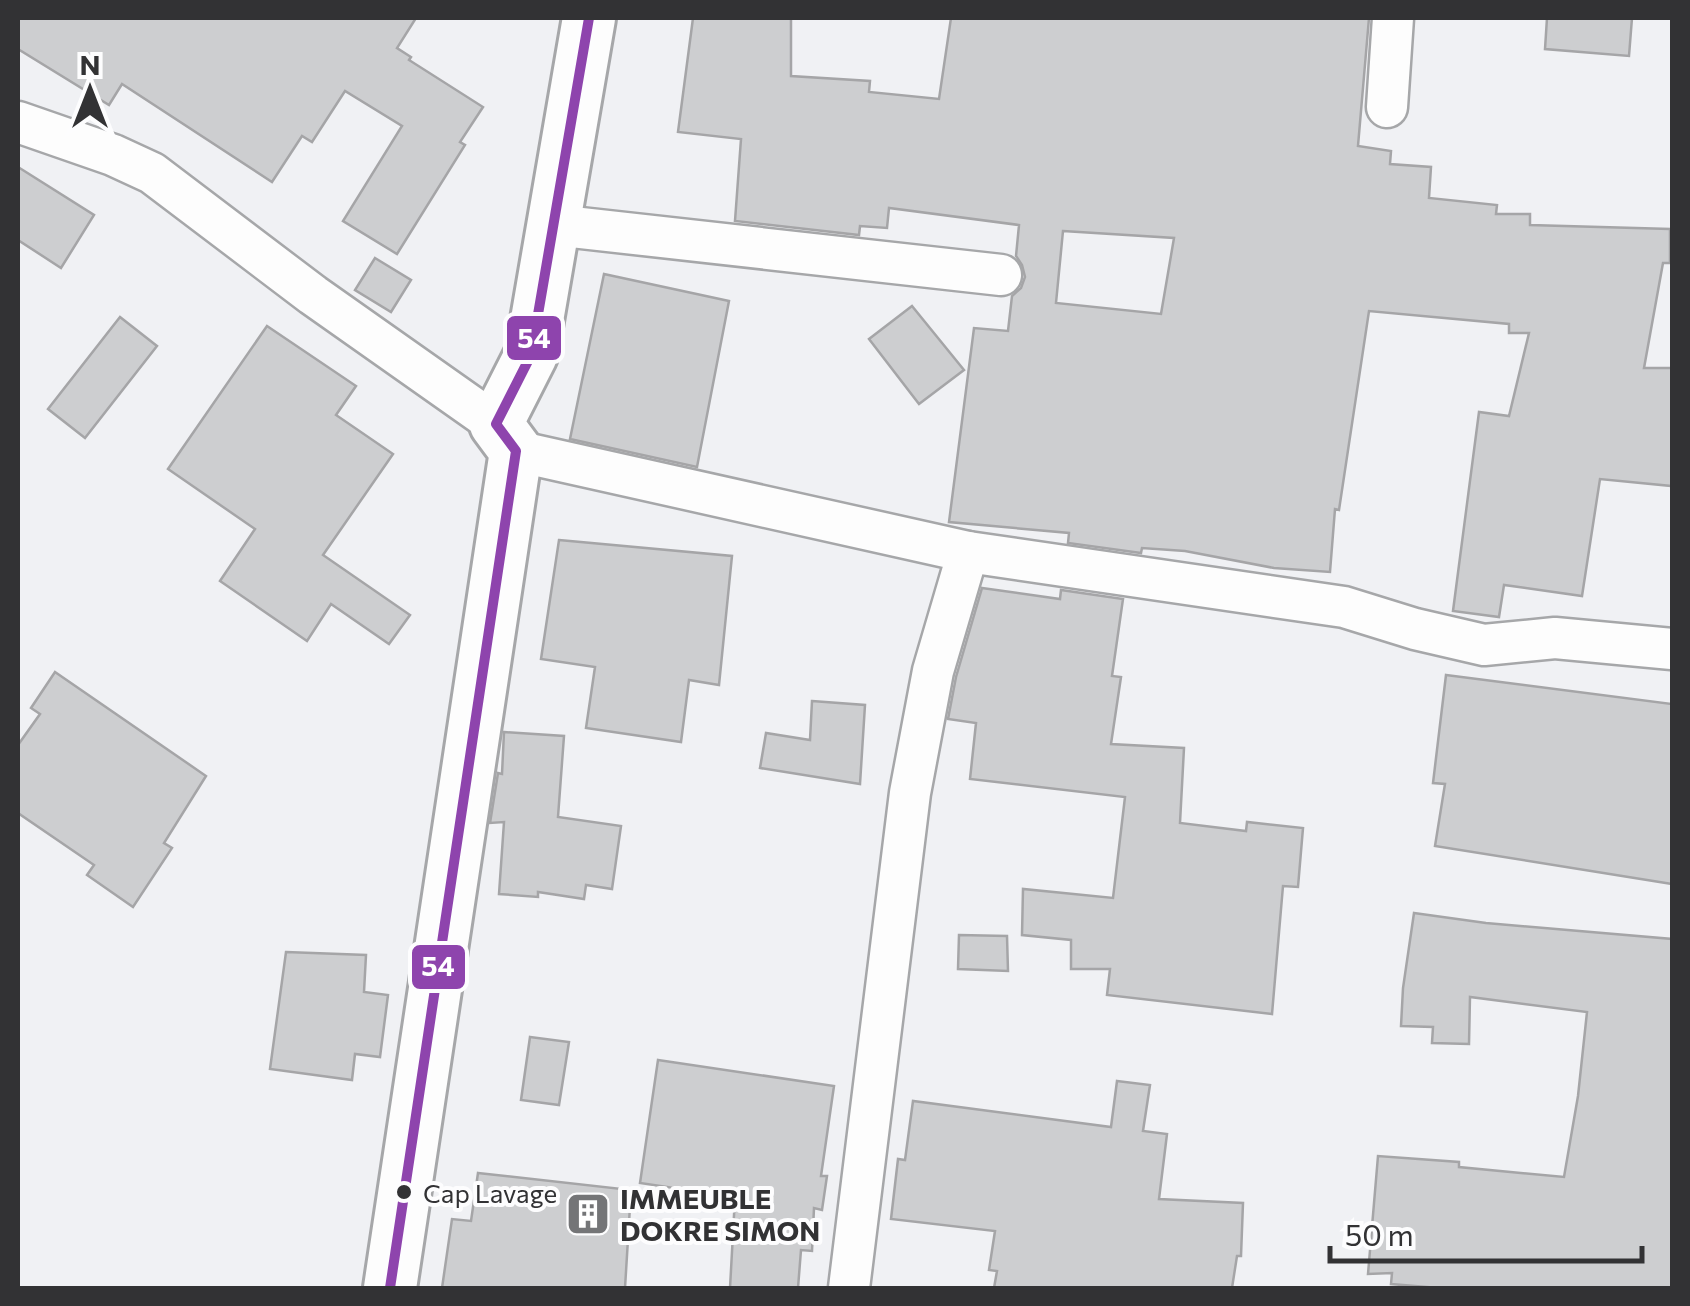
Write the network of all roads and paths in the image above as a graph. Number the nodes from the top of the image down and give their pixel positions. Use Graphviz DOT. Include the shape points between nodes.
graph roads {
  1 [pos="590,18"];
  2 [pos="1393,18"];
  3 [pos="1386,107"];
  4 [pos="18,122"];
  5 [pos="554,226"];
  6 [pos="1001,275"];
  7 [pos="506,438"];
  8 [pos="968,552"];
  9 [pos="1672,649"];
  10 [pos="390,1288"];
  11 [pos="849,1288"];
  1 -- 5 [label="street"];
  2 -- 3 [label="street"];
  4 -- 7 [label="street" via="152,173"];
  5 -- 6 [label="street"];
  5 -- 7 [label="street" via="531,355"];
  7 -- 8 [label="street"];
  7 -- 10 [label="street"];
  8 -- 9 [label="street" via="1344,607 1484,645 1556,638"];
  8 -- 11 [label="street" via="933,671 910,793"];
}
